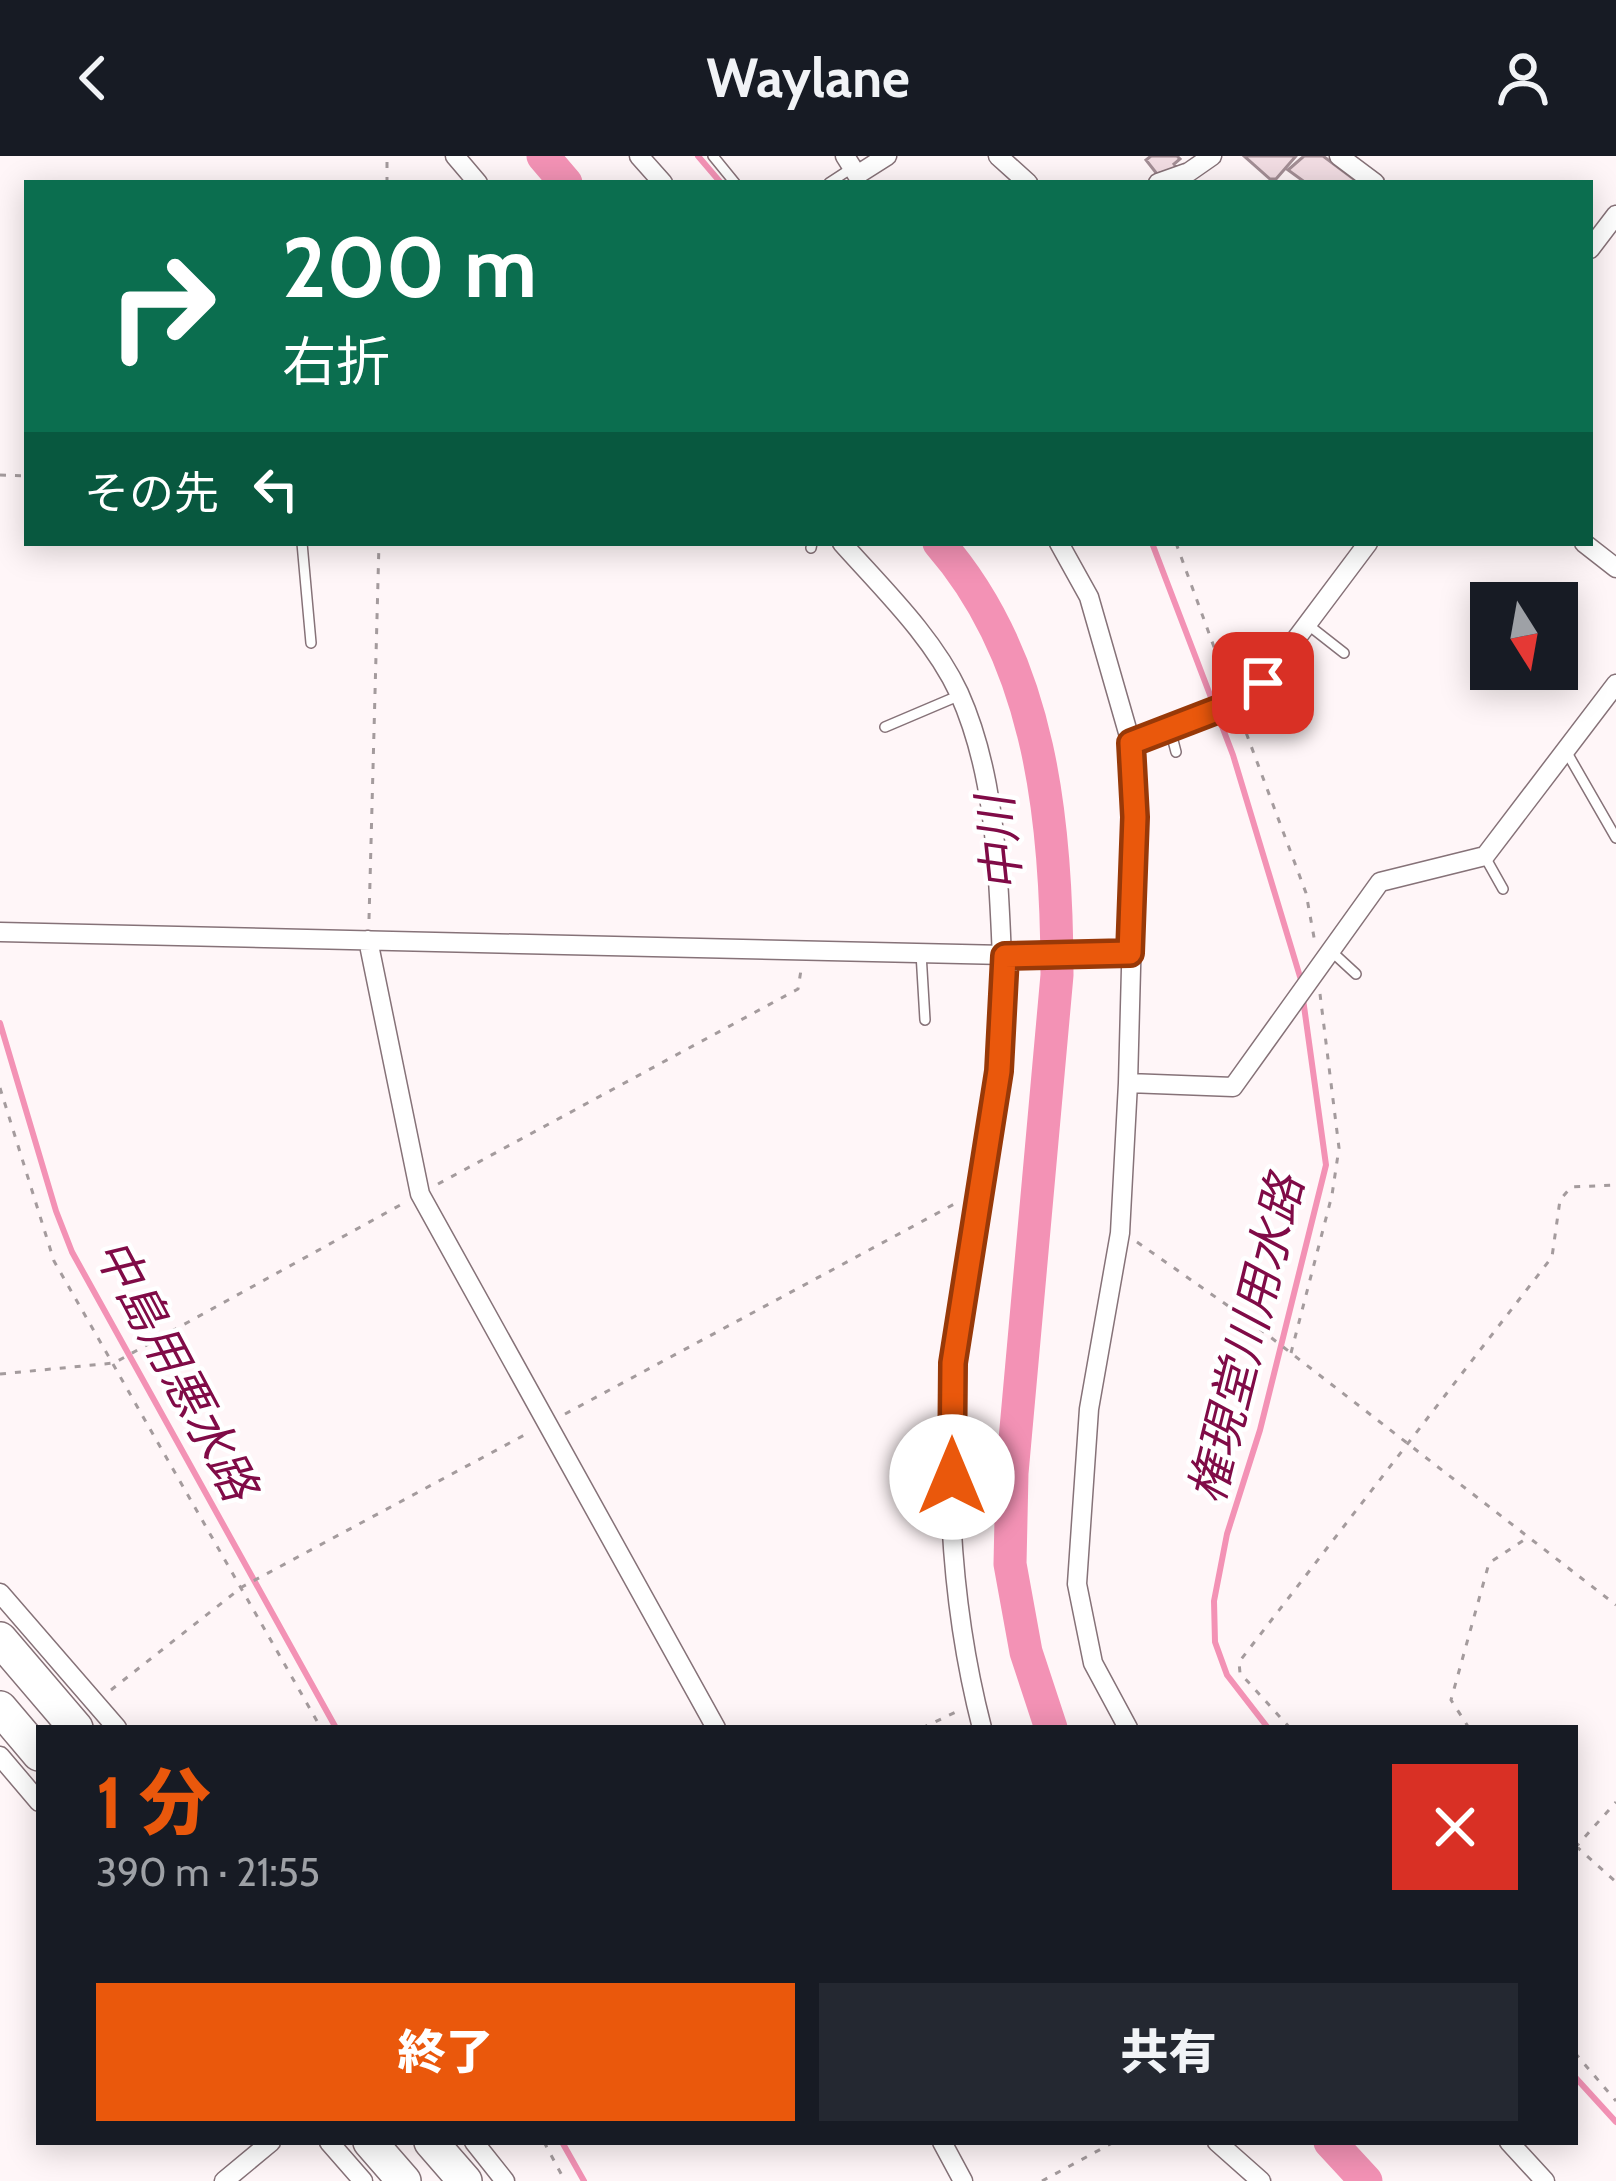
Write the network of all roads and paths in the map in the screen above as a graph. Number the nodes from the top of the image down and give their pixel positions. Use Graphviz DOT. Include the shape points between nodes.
graph roads {
  1 [pos="455,156"];
  2 [pos="639,156"];
  3 [pos="713,156"];
  4 [pos="887,156"];
  5 [pos="998,156"];
  6 [pos="1212,156"];
  7 [pos="1339,156"];
  8 [pos="849,162"];
  9 [pos="475,180"];
  10 [pos="659,180"];
  11 [pos="733,180"];
  12 [pos="1025,180"];
  13 [pos="1166,180"];
  14 [pos="1371,180"];
  15 [pos="1616,215"];
  16 [pos="1593,245"];
  17 [pos="302,546"];
  18 [pos="379,546"];
  19 [pos="845,546"];
  20 [pos="1061,546"];
  21 [pos="1177,546"];
  22 [pos="1366,546"];
  23 [pos="1588,546"];
  24 [pos="1616,568"];
  25 [pos="1307,624"];
  26 [pos="311,643"];
  27 [pos="1344,653"];
  28 [pos="1616,684"];
  29 [pos="960,695"];
  30 [pos="1235,703"];
  31 [pos="886,727"];
  32 [pos="1170,728"];
  33 [pos="1131,743"];
  34 [pos="1567,751"];
  35 [pos="1176,752"];
  36 [pos="1616,838"];
  37 [pos="1485,856"];
  38 [pos="1503,889"];
  39 [pos="0,932"];
  40 [pos="368,940"];
  41 [pos="803,950"];
  42 [pos="1330,951"];
  43 [pos="921,953"];
  44 [pos="1124,953"];
  45 [pos="1013,955"];
  46 [pos="1318,968"];
  47 [pos="1356,974"];
  48 [pos="925,1020"];
  49 [pos="1128,1083"];
  50 [pos="0,1088"];
  51 [pos="1616,1185"];
  52 [pos="980,1191"];
  53 [pos="420,1194"];
  54 [pos="1120,1234"];
  55 [pos="1291,1353"];
  56 [pos="114,1363"];
  57 [pos="0,1374"];
  58 [pos="546,1424"];
  59 [pos="1406,1442"];
  60 [pos="1528,1537"];
  61 [pos="242,1587"];
  62 [pos="0,1593"];
  63 [pos="1616,1605"];
  64 [pos="0,1639"];
  65 [pos="976,1703"];
  66 [pos="0,1708"];
  67 [pos="86,1715"];
  68 [pos="319,1725"];
  69 [pos="714,1725"];
  70 [pos="928,1725"];
  71 [pos="981,1725"];
  72 [pos="1126,1725"];
  73 [pos="1287,1725"];
  74 [pos="1466,1725"];
  75 [pos="0,1756"];
  76 [pos="18,1769"];
  77 [pos="36,1797"];
  78 [pos="1616,1802"];
  79 [pos="1578,1843"];
  80 [pos="1578,1849"];
  81 [pos="1616,1882"];
  82 [pos="1578,2057"];
  83 [pos="1616,2101"];
  84 [pos="267,2145"];
  85 [pos="332,2145"];
  86 [pos="373,2145"];
  87 [pos="434,2145"];
  88 [pos="476,2145"];
  89 [pos="546,2145"];
  90 [pos="944,2145"];
  91 [pos="1108,2145"];
  92 [pos="1220,2145"];
  93 [pos="1512,2145"];
  94 [pos="224,2181"];
  95 [pos="363,2181"];
  96 [pos="404,2181"];
  97 [pos="465,2181"];
  98 [pos="505,2181"];
  99 [pos="565,2181"];
  100 [pos="963,2181"];
  101 [pos="1042,2181"];
  102 [pos="1261,2181"];
  103 [pos="1545,2181"];
  1 -- 9 [label="street"];
  2 -- 10 [label="street"];
  3 -- 11 [label="lane"];
  4 -- 8 [label="street" via="857,175"];
  5 -- 12 [label="street"];
  6 -- 13 [label="street"];
  7 -- 14 [label="street"];
  15 -- 16 [label="street"];
  17 -- 26 [label="lane"];
  18 -- 40 [label="path"];
  19 -- 29 [label="street" via="939,657"];
  20 -- 33 [label="street" via="1096,616"];
  21 -- 30 [label="path"];
  22 -- 25 [label="street"];
  23 -- 24 [label="street"];
  25 -- 27 [label="lane"];
  25 -- 30 [label="street" via="1263,683"];
  28 -- 34 [label="street"];
  29 -- 31 [label="lane"];
  29 -- 45 [label="street" via="989,793"];
  30 -- 32 [label="street"];
  30 -- 46 [label="path" via="1306,893"];
  32 -- 33 [label="street"];
  32 -- 35 [label="lane"];
  33 -- 44 [label="street" via="1135,817"];
  34 -- 36 [label="lane"];
  34 -- 37 [label="street"];
  37 -- 38 [label="lane"];
  37 -- 42 [label="street" via="1381,881"];
  39 -- 40 [label="street"];
  40 -- 41 [label="street"];
  40 -- 53 [label="street"];
  41 -- 43 [label="street"];
  41 -- 53 [label="path" via="798,989"];
  42 -- 46 [label="street"];
  42 -- 47 [label="lane"];
  43 -- 45 [label="street"];
  43 -- 48 [label="lane"];
  44 -- 45 [label="street"];
  44 -- 49 [label="street"];
  45 -- 52 [label="street"];
  46 -- 49 [label="street" via="1233,1088"];
  46 -- 55 [label="path" via="1339,1148"];
  49 -- 54 [label="street"];
  50 -- 56 [label="path" via="54,1261"];
  51 -- 59 [label="path" via="1571,1187 1559,1200 1552,1257"];
  52 -- 58 [label="path"];
  52 -- 65 [label="street" via="953,1363 951,1430 958,1604"];
  53 -- 56 [label="path"];
  53 -- 58 [label="street"];
  54 -- 55 [label="path"];
  54 -- 72 [label="street" via="1089,1409 1077,1584 1093,1663"];
  55 -- 59 [label="path"];
  56 -- 57 [label="path"];
  56 -- 61 [label="path"];
  58 -- 61 [label="path"];
  58 -- 69 [label="street"];
  59 -- 60 [label="path"];
  59 -- 73 [label="path" via="1239,1662"];
  60 -- 63 [label="path"];
  60 -- 74 [label="path" via="1489,1563 1451,1700"];
  61 -- 67 [label="path"];
  61 -- 68 [label="path"];
  62 -- 67 [label="street"];
  64 -- 67 [label="highway"];
  65 -- 70 [label="path"];
  65 -- 71 [label="street"];
  66 -- 76 [label="highway"];
  75 -- 76 [label="street"];
  76 -- 77 [label="street"];
  78 -- 79 [label="path"];
  80 -- 81 [label="path"];
  82 -- 83 [label="path"];
  84 -- 94 [label="street"];
  85 -- 95 [label="street"];
  86 -- 96 [label="highway"];
  87 -- 97 [label="highway"];
  88 -- 98 [label="street"];
  89 -- 99 [label="path"];
  90 -- 100 [label="street"];
  91 -- 101 [label="path"];
  92 -- 102 [label="street"];
  93 -- 103 [label="street"];
}
